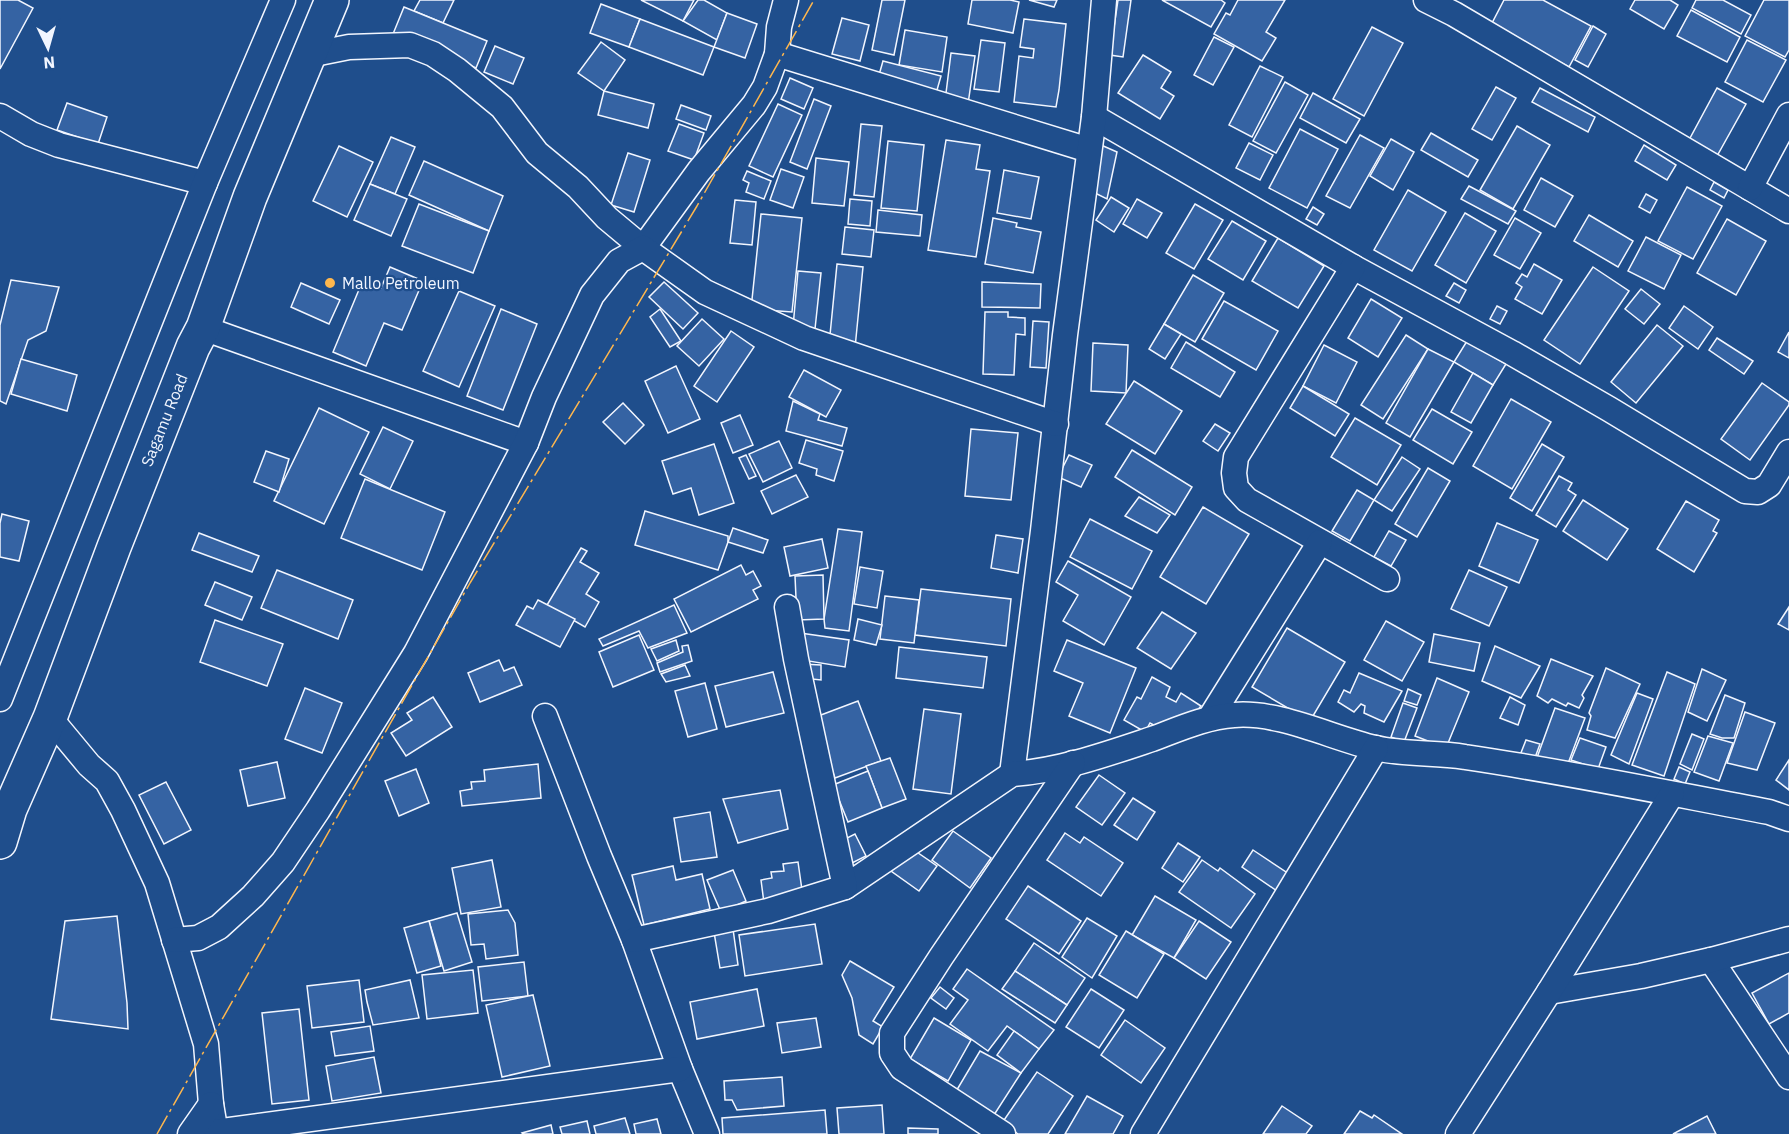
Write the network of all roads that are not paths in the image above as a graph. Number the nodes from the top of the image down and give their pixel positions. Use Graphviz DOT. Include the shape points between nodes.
graph roads {
  1 [pos="283,0"];
  2 [pos="332,0"];
  3 [pos="786,0"];
  4 [pos="1104,0"];
  5 [pos="1426,0"];
  6 [pos="1458,7"];
  7 [pos="777,54"];
  8 [pos="309,55"];
  9 [pos="1789,115"];
  10 [pos="0,116"];
  11 [pos="1094,117"];
  12 [pos="1089,150"];
  13 [pos="205,183"];
  14 [pos="1750,188"];
  15 [pos="1789,212"];
  16 [pos="643,248"];
  17 [pos="1353,267"];
  18 [pos="203,328"];
  19 [pos="1056,424"];
  20 [pos="526,443"];
  21 [pos="1789,452"];
  22 [pos="1320,542"];
  23 [pos="1387,579"];
  24 [pos="787,607"];
  25 [pos="0,699"];
  26 [pos="545,716"];
  27 [pos="50,718"];
  28 [pos="1210,718"];
  29 [pos="1376,748"];
  30 [pos="1073,763"];
  31 [pos="1011,774"];
  32 [pos="1672,794"];
  33 [pos="5,806"];
  34 [pos="1789,819"];
  35 [pos="0,842"];
  36 [pos="845,887"];
  37 [pos="1789,939"];
  38 [pos="174,940"];
  39 [pos="634,940"];
  40 [pos="1711,960"];
  41 [pos="1549,992"];
  42 [pos="680,1069"];
  43 [pos="1789,1077"];
  44 [pos="211,1104"];
  45 [pos="215,1133"];
  46 [pos="190,1134"];
  47 [pos="707,1134"];
  48 [pos="1003,1134"];
  49 [pos="1143,1134"];
  50 [pos="1458,1134"];
  1 -- 13 [label="street"];
  2 -- 8 [label="highway, Sagamu Road"];
  3 -- 7 [label="street"];
  4 -- 11 [label="street"];
  5 -- 6 [label="street"];
  6 -- 14 [label="street"];
  7 -- 12 [label="street"];
  7 -- 16 [label="street" via="754,105"];
  8 -- 16 [label="street" via="349,47 410,45 433,54 502,107 537,153"];
  8 -- 18 [label="highway, Sagamu Road" via="250,197"];
  9 -- 14 [label="street"];
  10 -- 13 [label="street" via="59,145"];
  11 -- 12 [label="street"];
  11 -- 17 [label="street"];
  12 -- 19 [label="street"];
  13 -- 25 [label="street"];
  14 -- 15 [label="street"];
  16 -- 19 [label="street" via="705,292 804,338"];
  16 -- 20 [label="street" via="618,261 592,295"];
  17 -- 21 [label="street" via="1512,353 1745,491 1758,492 1769,486"];
  17 -- 22 [label="street" via="1236,457 1234,473 1236,488 1247,500"];
  18 -- 20 [label="street"];
  18 -- 27 [label="highway, Sagamu Road"];
  19 -- 31 [label="street"];
  20 -- 38 [label="street" via="416,653 283,862 219,927 198,938"];
  22 -- 23 [label="street"];
  22 -- 28 [label="street"];
  24 -- 36 [label="street"];
  26 -- 39 [label="street"];
  27 -- 33 [label="highway, Sagamu Road"];
  27 -- 38 [label="street" via="107,781 157,883"];
  28 -- 29 [label="street" via="1236,714 1266,717"];
  28 -- 30 [label="street"];
  29 -- 32 [label="street" via="1463,756"];
  29 -- 49 [label="street"];
  30 -- 31 [label="street"];
  30 -- 48 [label="street" via="892,1034 892,1053 902,1068"];
  31 -- 36 [label="street"];
  32 -- 34 [label="street"];
  32 -- 41 [label="street"];
  33 -- 35 [label="highway, Sagamu Road"];
  36 -- 39 [label="street" via="768,911"];
  37 -- 40 [label="street"];
  38 -- 44 [label="street" via="206,1044"];
  39 -- 42 [label="street"];
  40 -- 41 [label="street"];
  40 -- 43 [label="street"];
  41 -- 50 [label="street"];
  42 -- 45 [label="street"];
  42 -- 47 [label="street"];
  44 -- 45 [label="street"];
  44 -- 46 [label="street"];
}
